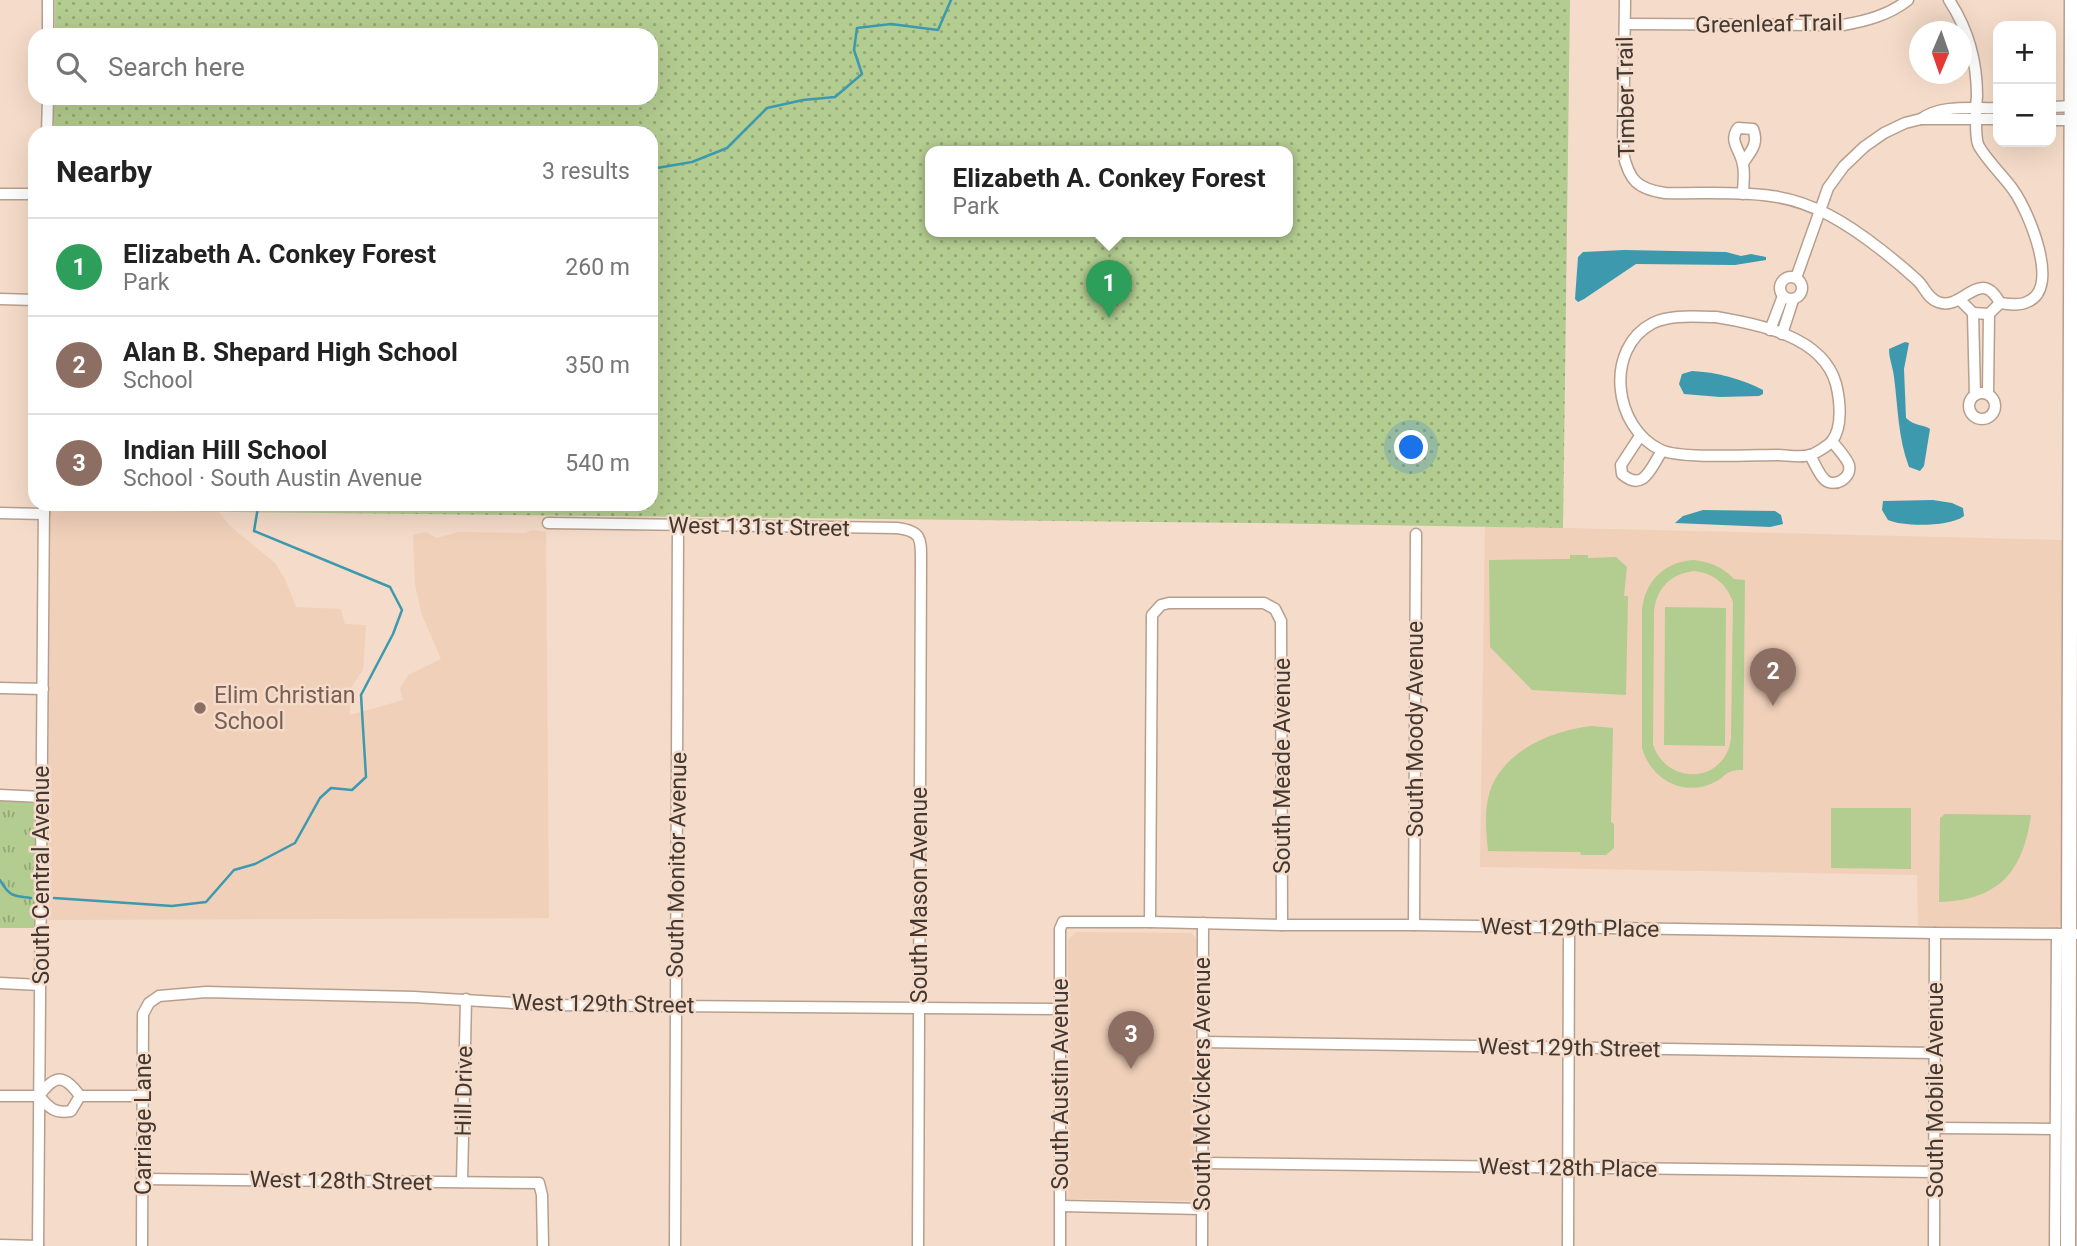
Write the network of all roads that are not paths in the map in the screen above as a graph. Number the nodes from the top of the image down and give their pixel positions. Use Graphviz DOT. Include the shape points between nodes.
graph roads {
  1 [pos="48,0"];
  2 [pos="1625,0"];
  3 [pos="1908,0"];
  4 [pos="1949,0"];
  5 [pos="2072,0"];
  6 [pos="1625,24"];
  7 [pos="48,28"];
  8 [pos="48,105"];
  9 [pos="2056,108"];
  10 [pos="1993,109"];
  11 [pos="2074,113"];
  12 [pos="1976,114"];
  13 [pos="1993,118"];
  14 [pos="2056,118"];
  15 [pos="47,126"];
  16 [pos="1744,163"];
  17 [pos="0,194"];
  18 [pos="28,194"];
  19 [pos="1743,194"];
  20 [pos="1819,211"];
  21 [pos="1796,278"];
  22 [pos="1788,298"];
  23 [pos="0,299"];
  24 [pos="28,300"];
  25 [pos="1960,300"];
  26 [pos="2000,303"];
  27 [pos="1973,313"];
  28 [pos="1989,314"];
  29 [pos="1776,332"];
  30 [pos="1989,394"];
  31 [pos="1975,395"];
  32 [pos="1640,436"];
  33 [pos="1832,441"];
  34 [pos="1662,451"];
  35 [pos="1810,455"];
  36 [pos="28,510"];
  37 [pos="44,511"];
  38 [pos="0,513"];
  39 [pos="548,523"];
  40 [pos="678,526"];
  41 [pos="1416,534"];
  42 [pos="921,543"];
  43 [pos="2075,655"];
  44 [pos="0,688"];
  45 [pos="43,689"];
  46 [pos="0,795"];
  47 [pos="42,797"];
  48 [pos="1063,922"];
  49 [pos="1150,922"];
  50 [pos="1203,923"];
  51 [pos="1282,925"];
  52 [pos="1414,925"];
  53 [pos="1569,928"];
  54 [pos="1935,933"];
  55 [pos="2068,934"];
  56 [pos="0,983"];
  57 [pos="40,985"];
  58 [pos="466,999"];
  59 [pos="149,1003"];
  60 [pos="675,1005"];
  61 [pos="918,1008"];
  62 [pos="1060,1009"];
  63 [pos="1202,1042"];
  64 [pos="1569,1048"];
  65 [pos="1935,1053"];
  66 [pos="0,1096"];
  67 [pos="80,1096"];
  68 [pos="142,1096"];
  69 [pos="39,1097"];
  70 [pos="2067,1127"];
  71 [pos="1935,1128"];
  72 [pos="1202,1163"];
  73 [pos="1569,1168"];
  74 [pos="1935,1172"];
  75 [pos="142,1179"];
  76 [pos="462,1182"];
  77 [pos="1060,1206"];
  78 [pos="1202,1209"];
  79 [pos="0,1245"];
  80 [pos="38,1246"];
  81 [pos="142,1246"];
  82 [pos="543,1246"];
  83 [pos="675,1246"];
  84 [pos="918,1246"];
  85 [pos="1060,1246"];
  86 [pos="1202,1246"];
  87 [pos="1568,1246"];
  88 [pos="1934,1246"];
  89 [pos="2055,1246"];
  90 [pos="2068,1246"];
  1 -- 7 [label="street"];
  2 -- 6 [label="street, Timber Trail"];
  3 -- 6 [label="street, Greenleaf Trail" via="1867,21 1843,25"];
  4 -- 12 [label="street" via="1967,33 1975,61"];
  5 -- 11 [label="main road"];
  6 -- 19 [label="street, Timber Trail" via="1623,153 1634,182 1652,192"];
  8 -- 15 [label="street"];
  9 -- 11 [label="street"];
  10 -- 12 [label="street"];
  11 -- 14 [label="street"];
  11 -- 43 [label="main road"];
  12 -- 13 [label="street"];
  12 -- 20 [label="street" via="1950,109 1932,112 1884,133 1844,166"];
  12 -- 26 [label="street" via="1978,144 2016,192 2041,256 2042,280 2037,294 2025,303"];
  16 -- 19 [label="street"];
  17 -- 18 [label="street"];
  19 -- 20 [label="street, Timber Trail" via="1791,200"];
  20 -- 21 [label="street"];
  20 -- 25 [label="street, Timber Trail" via="1848,224 1888,255 1920,282 1927,296 1940,303"];
  21 -- 22 [label="street" via="1803,290 1800,296"];
  21 -- 22 [label="street" via="1782,282 1780,289"];
  22 -- 29 [label="street"];
  23 -- 24 [label="street"];
  25 -- 26 [label="street, Timber Trail" via="1976,288 1987,289"];
  25 -- 27 [label="street"];
  26 -- 28 [label="street"];
  27 -- 28 [label="street"];
  27 -- 31 [label="street"];
  28 -- 30 [label="street"];
  29 -- 32 [label="street" via="1716,317 1671,318 1637,334 1625,351 1620,372 1625,410"];
  29 -- 33 [label="street" via="1814,351 1834,377 1839,420"];
  30 -- 31 [label="street"];
  30 -- 31 [label="street" via="1996,410 1983,420 1969,410"];
  32 -- 34 [label="street"];
  32 -- 34 [label="street" via="1621,465 1629,480 1645,478"];
  33 -- 35 [label="street"];
  33 -- 35 [label="street" via="1849,466 1842,481 1824,480"];
  34 -- 35 [label="street"];
  36 -- 38 [label="street"];
  37 -- 45 [label="street, South Central Avenue"];
  39 -- 40 [label="street, West 131st Street"];
  40 -- 42 [label="street, West 131st Street" via="897,528 915,533"];
  40 -- 60 [label="street, South Monitor Avenue"];
  41 -- 52 [label="street, South Moody Avenue"];
  42 -- 61 [label="street, South Mason Avenue"];
  43 -- 55 [label="main road"];
  44 -- 45 [label="street"];
  45 -- 47 [label="street, South Central Avenue"];
  46 -- 47 [label="street"];
  47 -- 57 [label="street, South Central Avenue"];
  48 -- 49 [label="street, West 129th Place"];
  48 -- 62 [label="street, South Austin Avenue"];
  49 -- 50 [label="street, West 129th Place"];
  49 -- 51 [label="street, South Meade Avenue" via="1152,615 1169,603 1264,603 1275,609 1281,621"];
  50 -- 51 [label="street, West 129th Place"];
  50 -- 63 [label="street, South McVickers Avenue"];
  51 -- 52 [label="street, West 129th Place"];
  52 -- 53 [label="street, West 129th Place"];
  53 -- 54 [label="street, West 129th Place"];
  53 -- 64 [label="street"];
  54 -- 55 [label="street, West 129th Place"];
  54 -- 65 [label="street, South Mobile Avenue"];
  55 -- 70 [label="main road"];
  56 -- 57 [label="street"];
  57 -- 69 [label="street, South Central Avenue"];
  58 -- 59 [label="street, West 129th Street" via="206,992 164,995"];
  58 -- 60 [label="street, West 129th Street" via="547,1005"];
  58 -- 76 [label="street, Hill Drive"];
  59 -- 68 [label="street, Carriage Lane" via="144,1014"];
  60 -- 61 [label="street, West 129th Street"];
  60 -- 83 [label="street, South Monitor Avenue"];
  61 -- 62 [label="street, West 129th Street"];
  61 -- 84 [label="street, South Mason Avenue"];
  62 -- 77 [label="street, South Austin Avenue"];
  63 -- 64 [label="street, West 129th Street"];
  63 -- 72 [label="street, South McVickers Avenue"];
  64 -- 65 [label="street, West 129th Street"];
  64 -- 73 [label="street"];
  65 -- 71 [label="street, South Mobile Avenue"];
  66 -- 69 [label="street"];
  67 -- 68 [label="street"];
  67 -- 69 [label="street" via="71,1111 62,1113"];
  67 -- 69 [label="street" via="71,1083 55,1079"];
  68 -- 75 [label="street, Carriage Lane"];
  69 -- 80 [label="street, South Central Avenue"];
  70 -- 71 [label="street"];
  70 -- 89 [label="street"];
  70 -- 90 [label="main road"];
  71 -- 74 [label="street, South Mobile Avenue"];
  72 -- 73 [label="street, West 128th Place"];
  72 -- 78 [label="street, South McVickers Avenue"];
  73 -- 74 [label="street, West 128th Place"];
  73 -- 87 [label="street"];
  74 -- 88 [label="street, South Mobile Avenue"];
  75 -- 76 [label="street, West 128th Street"];
  75 -- 81 [label="street, Carriage Lane"];
  76 -- 82 [label="street, West 128th Street" via="539,1183"];
  77 -- 78 [label="street"];
  77 -- 85 [label="street, South Austin Avenue"];
  78 -- 86 [label="street, South McVickers Avenue"];
  79 -- 80 [label="street"];
}
